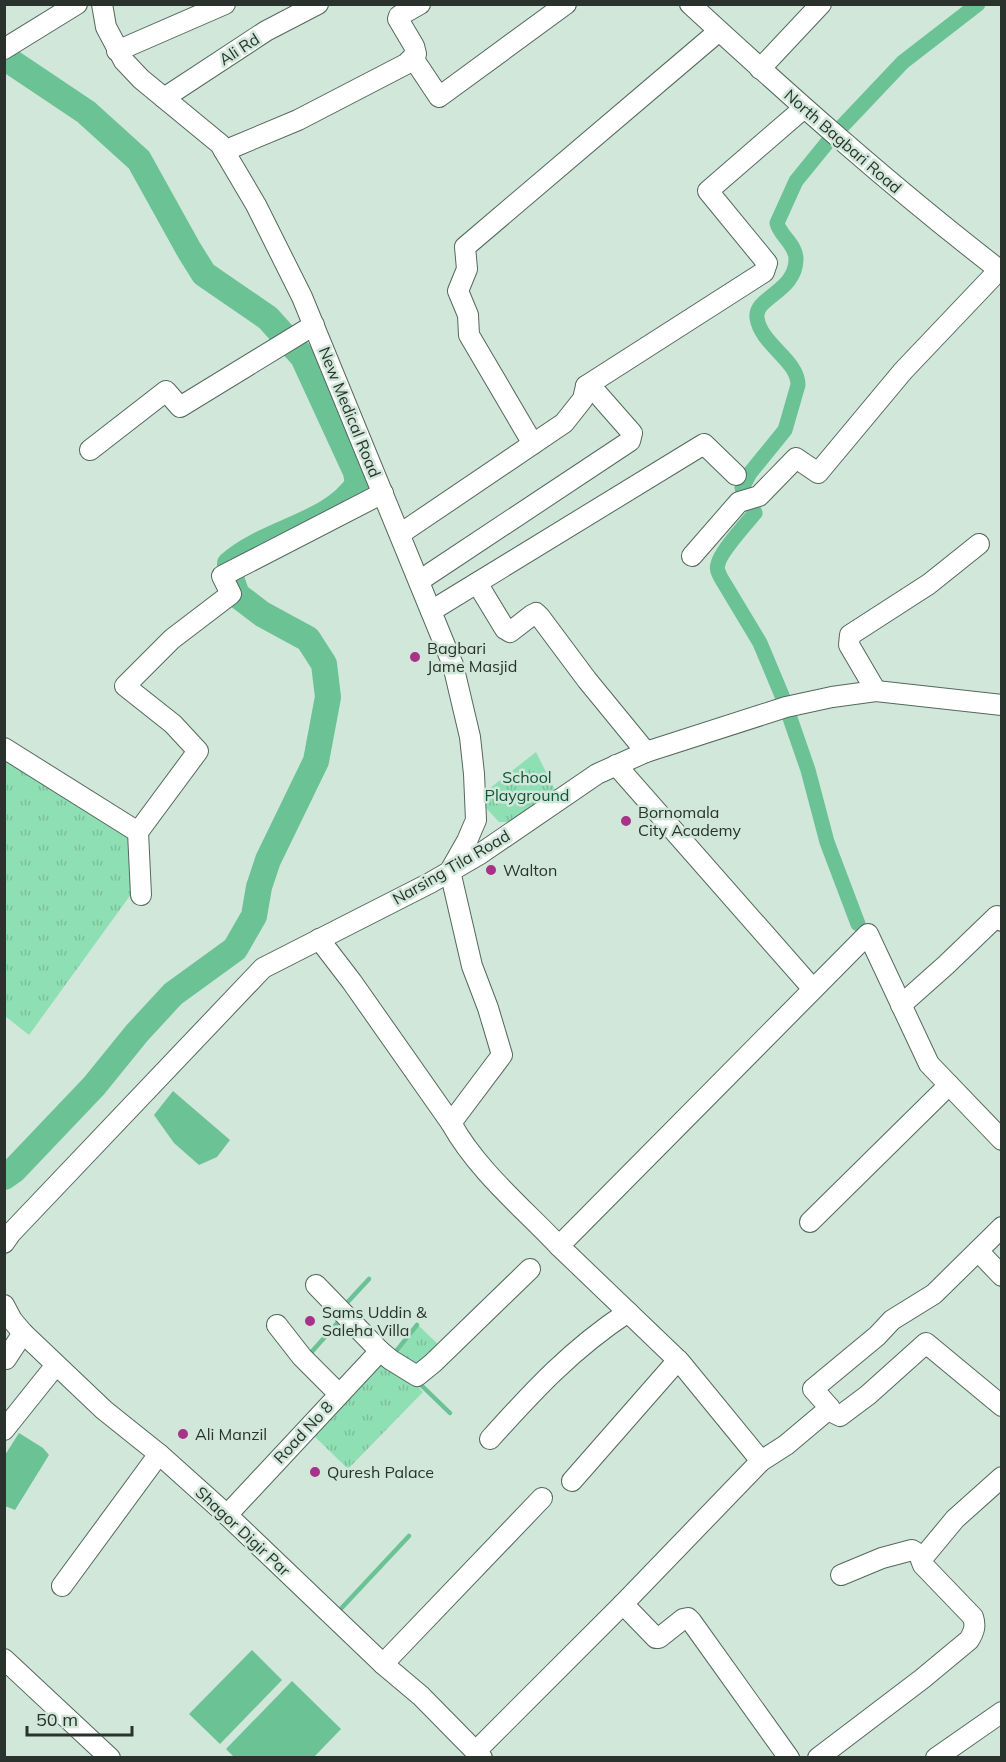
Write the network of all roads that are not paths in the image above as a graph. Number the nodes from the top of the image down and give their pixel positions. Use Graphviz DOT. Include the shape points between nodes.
graph roads {
  1 [pos="77,4"];
  2 [pos="102,4"];
  3 [pos="225,4"];
  4 [pos="318,4"];
  5 [pos="420,4"];
  6 [pos="566,4"];
  7 [pos="690,4"];
  8 [pos="821,4"];
  9 [pos="718,31"];
  10 [pos="12,44"];
  11 [pos="117,51"];
  12 [pos="413,58"];
  13 [pos="760,69"];
  14 [pos="164,98"];
  15 [pos="804,108"];
  16 [pos="224,151"];
  17 [pos="1000,271"];
  18 [pos="314,325"];
  19 [pos="586,386"];
  20 [pos="532,444"];
  21 [pos="90,450"];
  22 [pos="736,475"];
  23 [pos="383,493"];
  24 [pos="400,534"];
  25 [pos="979,544"];
  26 [pos="692,556"];
  27 [pos="419,581"];
  28 [pos="477,583"];
  29 [pos="431,611"];
  30 [pos="876,691"];
  31 [pos="1002,705"];
  32 [pos="4,748"];
  33 [pos="646,752"];
  34 [pos="616,765"];
  35 [pos="476,820"];
  36 [pos="138,832"];
  37 [pos="507,836"];
  38 [pos="450,871"];
  39 [pos="141,895"];
  40 [pos="1002,921"];
  41 [pos="319,939"];
  42 [pos="813,989"];
  43 [pos="901,1005"];
  44 [pos="949,1085"];
  45 [pos="450,1123"];
  46 [pos="1002,1140"];
  47 [pos="810,1222"];
  48 [pos="1002,1227"];
  49 [pos="4,1244"];
  50 [pos="559,1246"];
  51 [pos="978,1251"];
  52 [pos="530,1269"];
  53 [pos="1002,1276"];
  54 [pos="316,1285"];
  55 [pos="4,1305"];
  56 [pos="628,1312"];
  57 [pos="277,1325"];
  58 [pos="23,1333"];
  59 [pos="380,1351"];
  60 [pos="4,1359"];
  61 [pos="678,1360"];
  62 [pos="57,1365"];
  63 [pos="339,1394"];
  64 [pos="1002,1406"];
  65 [pos="828,1410"];
  66 [pos="4,1430"];
  67 [pos="490,1439"];
  68 [pos="159,1454"];
  69 [pos="762,1461"];
  70 [pos="1002,1476"];
  71 [pos="572,1481"];
  72 [pos="542,1498"];
  73 [pos="227,1515"];
  74 [pos="923,1557"];
  75 [pos="841,1575"];
  76 [pos="62,1586"];
  77 [pos="623,1604"];
  78 [pos="4,1659"];
  79 [pos="383,1664"];
  80 [pos="1002,1712"];
  81 [pos="479,1754"];
  82 [pos="110,1758"];
  83 [pos="789,1758"];
  84 [pos="818,1758"];
  85 [pos="936,1758"];
  1 -- 10 [label="street"];
  2 -- 11 [label="street, New Medical Road" via="106,27"];
  3 -- 11 [label="street"];
  4 -- 14 [label="street, Ali Rd" via="266,31"];
  5 -- 12 [label="street" via="398,19 414,46"];
  6 -- 12 [label="street" via="439,97"];
  7 -- 9 [label="street, North Bagbari Road"];
  8 -- 13 [label="street"];
  9 -- 13 [label="street, North Bagbari Road"];
  9 -- 20 [label="street" via="465,247 467,269 458,291 468,315 469,335"];
  11 -- 14 [label="street, New Medical Road"];
  12 -- 16 [label="street" via="298,120"];
  13 -- 15 [label="street, North Bagbari Road"];
  14 -- 16 [label="street, New Medical Road"];
  15 -- 17 [label="street, North Bagbari Road"];
  15 -- 19 [label="street" via="708,191 768,267"];
  16 -- 18 [label="street, New Medical Road" via="261,215"];
  17 -- 26 [label="street" via="903,371 818,473 796,458 759,496 738,502"];
  18 -- 21 [label="street" via="180,407 165,391"];
  18 -- 23 [label="street, New Medical Road"];
  19 -- 20 [label="street" via="583,399 564,423"];
  19 -- 27 [label="street" via="596,392 632,434 630,441"];
  20 -- 24 [label="street"];
  22 -- 28 [label="street" via="704,444"];
  23 -- 24 [label="street, New Medical Road"];
  23 -- 36 [label="street" via="230,572 231,594 172,639 125,686 173,724 198,751"];
  24 -- 27 [label="street, New Medical Road"];
  25 -- 30 [label="street" via="929,584 850,635 849,645"];
  27 -- 29 [label="street, New Medical Road"];
  28 -- 29 [label="street"];
  28 -- 33 [label="street" via="510,632 536,613"];
  29 -- 35 [label="street, New Medical Road" via="465,708 473,757"];
  30 -- 31 [label="street, Narsing Tila Road"];
  30 -- 33 [label="street, Narsing Tila Road" via="786,707"];
  32 -- 36 [label="street"];
  33 -- 34 [label="street, Narsing Tila Road"];
  34 -- 37 [label="street, Narsing Tila Road"];
  34 -- 42 [label="street"];
  35 -- 37 [label="street" via="487,835"];
  35 -- 38 [label="street, New Medical Road"];
  36 -- 39 [label="street"];
  37 -- 38 [label="street, Narsing Tila Road"];
  38 -- 41 [label="street, Narsing Tila Road"];
  38 -- 45 [label="street" via="472,966 502,1055"];
  40 -- 43 [label="street" via="997,916"];
  41 -- 45 [label="street"];
  41 -- 49 [label="street, Narsing Tila Road" via="263,968"];
  42 -- 43 [label="street" via="868,934"];
  42 -- 50 [label="street"];
  43 -- 44 [label="street" via="929,1064"];
  44 -- 46 [label="street"];
  44 -- 47 [label="street"];
  45 -- 50 [label="street" via="481,1165"];
  48 -- 51 [label="street"];
  50 -- 56 [label="street"];
  51 -- 53 [label="street"];
  51 -- 65 [label="street" via="934,1294 892,1320 813,1389"];
  52 -- 59 [label="street" via="417,1376"];
  54 -- 59 [label="street"];
  55 -- 58 [label="street, Shagor Digir Par"];
  56 -- 61 [label="street"];
  56 -- 67 [label="street" via="597,1332 548,1376"];
  57 -- 63 [label="street"];
  58 -- 60 [label="street"];
  58 -- 62 [label="street, Shagor Digir Par"];
  59 -- 63 [label="street, Road No 8"];
  61 -- 69 [label="street"];
  61 -- 71 [label="street"];
  62 -- 66 [label="street"];
  62 -- 68 [label="street, Shagor Digir Par" via="104,1410"];
  63 -- 73 [label="street, Road No 8"];
  64 -- 65 [label="street" via="926,1343 840,1416"];
  65 -- 69 [label="street"];
  68 -- 73 [label="street, Shagor Digir Par"];
  68 -- 76 [label="street"];
  69 -- 77 [label="street"];
  70 -- 74 [label="street" via="955,1519"];
  72 -- 79 [label="street"];
  73 -- 79 [label="street, Shagor Digir Par"];
  74 -- 75 [label="street" via="912,1550"];
  74 -- 84 [label="street" via="923,1565 973,1617 974,1633 922,1679"];
  77 -- 81 [label="street"];
  77 -- 83 [label="street" via="656,1638 688,1618"];
  78 -- 82 [label="street"];
  79 -- 81 [label="street, Shagor Digir Par"];
  80 -- 85 [label="street"];
}
